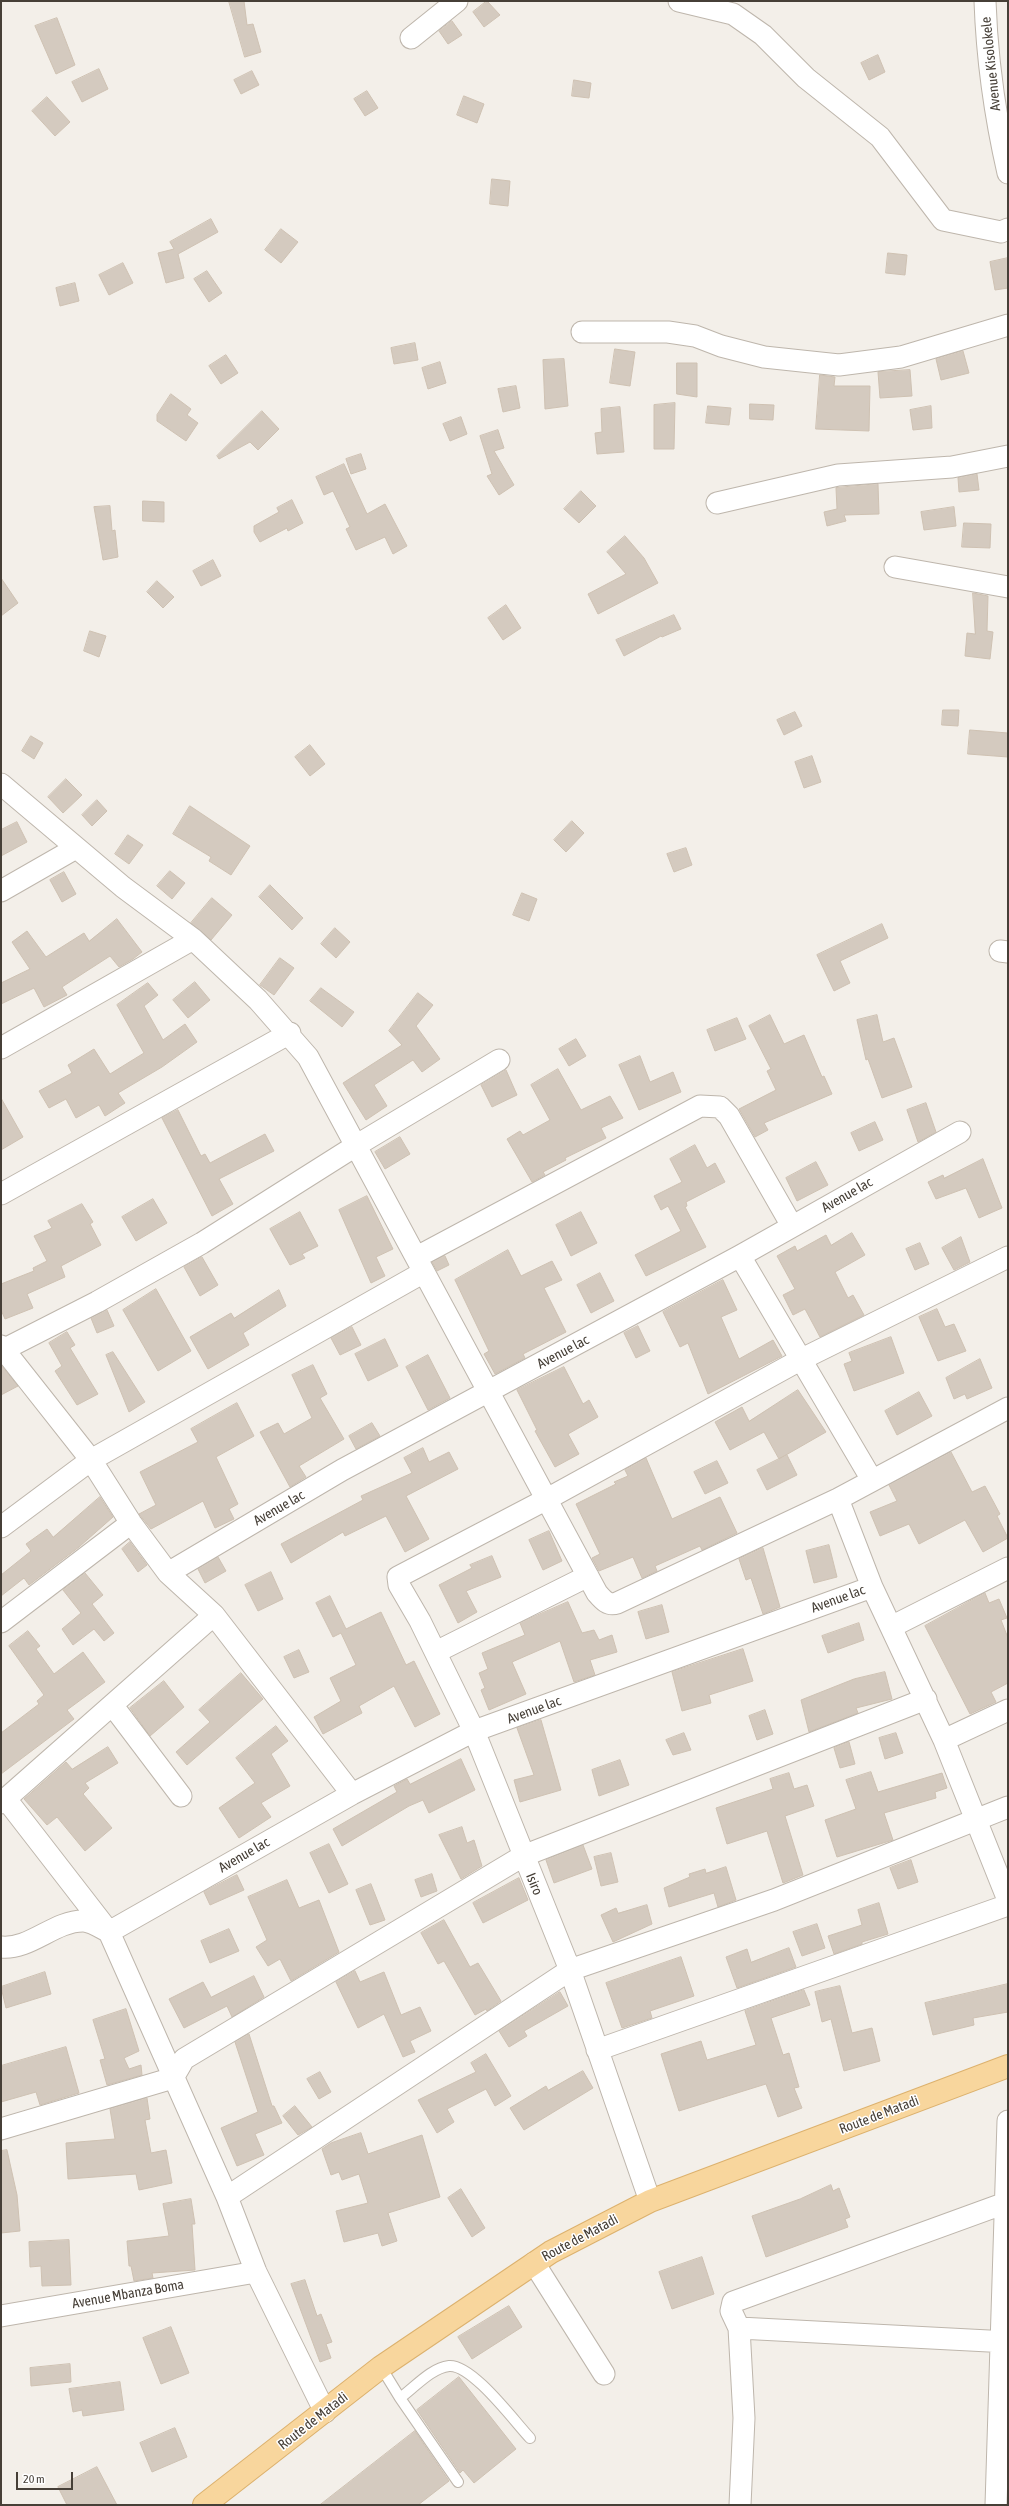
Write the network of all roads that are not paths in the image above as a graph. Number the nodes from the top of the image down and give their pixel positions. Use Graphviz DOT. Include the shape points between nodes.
graph roads {
  1 [pos="457,1"];
  2 [pos="680,1"];
  3 [pos="985,1"];
  4 [pos="411,38"];
  5 [pos="1008,173"];
  6 [pos="1008,229"];
  7 [pos="1008,325"];
  8 [pos="582,332"];
  9 [pos="1008,456"];
  10 [pos="717,503"];
  11 [pos="895,568"];
  12 [pos="1008,587"];
  13 [pos="1,784"];
  14 [pos="76,848"];
  15 [pos="1,891"];
  16 [pos="193,939"];
  17 [pos="290,1033"];
  18 [pos="1,1048"];
  19 [pos="499,1060"];
  20 [pos="960,1132"];
  21 [pos="357,1145"];
  22 [pos="1,1194"];
  23 [pos="792,1226"];
  24 [pos="740,1256"];
  25 [pos="1008,1257"];
  26 [pos="420,1264"];
  27 [pos="2,1349"];
  28 [pos="800,1360"];
  29 [pos="490,1391"];
  30 [pos="1008,1408"];
  31 [pos="91,1460"];
  32 [pos="872,1480"];
  33 [pos="547,1499"];
  34 [pos="838,1499"];
  35 [pos="131,1523"];
  36 [pos="1,1527"];
  37 [pos="1008,1568"];
  38 [pos="168,1573"];
  39 [pos="588,1576"];
  40 [pos="872,1587"];
  41 [pos="214,1615"];
  42 [pos="1,1622"];
  43 [pos="891,1627"];
  44 [pos="436,1652"];
  45 [pos="926,1699"];
  46 [pos="113,1706"];
  47 [pos="1008,1710"];
  48 [pos="474,1731"];
  49 [pos="944,1740"];
  50 [pos="352,1794"];
  51 [pos="181,1796"];
  52 [pos="4,1801"];
  53 [pos="1008,1807"];
  54 [pos="977,1818"];
  55 [pos="523,1856"];
  56 [pos="1008,1900"];
  57 [pos="1008,1905"];
  58 [pos="109,1932"];
  59 [pos="1,1947"];
  60 [pos="570,1970"];
  61 [pos="597,2050"];
  62 [pos="1008,2066"];
  63 [pos="173,2078"];
  64 [pos="1008,2121"];
  65 [pos="1,2129"];
  66 [pos="227,2197"];
  67 [pos="650,2201"];
  68 [pos="1007,2203"];
  69 [pos="534,2263"];
  70 [pos="1006,2271"];
  71 [pos="256,2272"];
  72 [pos="1,2316"];
  73 [pos="739,2328"];
  74 [pos="1005,2342"];
  75 [pos="381,2367"];
  76 [pos="604,2374"];
  77 [pos="400,2398"];
  78 [pos="326,2412"];
  79 [pos="530,2438"];
  80 [pos="458,2482"];
  81 [pos="204,2505"];
  82 [pos="740,2505"];
  83 [pos="996,2505"];
  1 -- 4 [label="street"];
  2 -- 6 [label="street" via="734,14 763,35 806,78 880,137 942,220 1001,232"];
  3 -- 5 [label="street, Avenue Kisolokele" via="987,49 996,121"];
  7 -- 8 [label="street" via="901,357 839,365 764,357 695,336 668,332"];
  9 -- 10 [label="street" via="952,467 838,475"];
  11 -- 12 [label="street"];
  13 -- 14 [label="street"];
  14 -- 15 [label="street"];
  14 -- 16 [label="street"];
  16 -- 17 [label="street"];
  16 -- 18 [label="street"];
  17 -- 21 [label="street" via="308,1057"];
  17 -- 22 [label="street"];
  19 -- 21 [label="street"];
  20 -- 23 [label="street, Avenue lac"];
  21 -- 26 [label="street"];
  21 -- 27 [label="street" via="202,1243 97,1302"];
  23 -- 24 [label="street, Avenue lac"];
  23 -- 26 [label="street" via="730,1116 720,1107 706,1106 694,1110"];
  24 -- 28 [label="street"];
  24 -- 29 [label="street, Avenue lac"];
  25 -- 28 [label="street"];
  26 -- 29 [label="street"];
  26 -- 31 [label="street"];
  27 -- 31 [label="street"];
  28 -- 32 [label="street"];
  28 -- 33 [label="street"];
  29 -- 33 [label="street"];
  29 -- 38 [label="street, Avenue lac" via="342,1470"];
  30 -- 32 [label="street"];
  31 -- 35 [label="street"];
  31 -- 36 [label="street"];
  32 -- 34 [label="street"];
  33 -- 39 [label="street"];
  33 -- 44 [label="street, Isiro" via="398,1577 399,1585"];
  34 -- 39 [label="street" via="614,1604 604,1601"];
  34 -- 40 [label="street"];
  35 -- 38 [label="street"];
  35 -- 42 [label="street"];
  37 -- 43 [label="street"];
  38 -- 41 [label="street"];
  39 -- 44 [label="street"];
  40 -- 43 [label="street"];
  40 -- 48 [label="street, Avenue lac"];
  41 -- 46 [label="street"];
  41 -- 50 [label="street"];
  43 -- 45 [label="street"];
  44 -- 48 [label="street, Isiro"];
  45 -- 49 [label="street"];
  45 -- 55 [label="street"];
  46 -- 51 [label="street"];
  46 -- 52 [label="street"];
  47 -- 49 [label="street"];
  48 -- 50 [label="street, Avenue lac"];
  48 -- 55 [label="street, Isiro"];
  49 -- 54 [label="street"];
  50 -- 58 [label="street, Avenue lac"];
  52 -- 58 [label="street"];
  53 -- 54 [label="street"];
  54 -- 56 [label="street"];
  54 -- 60 [label="street" via="774,1900"];
  55 -- 60 [label="street, Isiro"];
  55 -- 63 [label="street" via="184,2059"];
  57 -- 61 [label="street"];
  58 -- 59 [label="street" via="84,1921 73,1922 16,1946"];
  58 -- 63 [label="street"];
  60 -- 61 [label="street, Isiro"];
  60 -- 66 [label="street"];
  61 -- 67 [label="street, Isiro"];
  62 -- 67 [label="main road, Route de Matadi"];
  63 -- 65 [label="street"];
  63 -- 66 [label="street"];
  64 -- 68 [label="street"];
  66 -- 71 [label="street"];
  67 -- 69 [label="main road, Route de Matadi"];
  68 -- 70 [label="street"];
  68 -- 73 [label="street" via="737,2299 731,2306 731,2311"];
  69 -- 75 [label="main road, Route de Matadi"];
  69 -- 76 [label="street"];
  70 -- 74 [label="street"];
  71 -- 72 [label="street, Avenue Mbanza Boma"];
  71 -- 78 [label="street"];
  73 -- 74 [label="street"];
  73 -- 82 [label="street" via="744,2418"];
  74 -- 83 [label="street"];
  75 -- 77 [label="lane"];
  75 -- 78 [label="main road, Route de Matadi"];
  77 -- 79 [label="lane" via="430,2374 448,2366 463,2368"];
  77 -- 80 [label="lane"];
  78 -- 81 [label="main road, Route de Matadi"];
}
